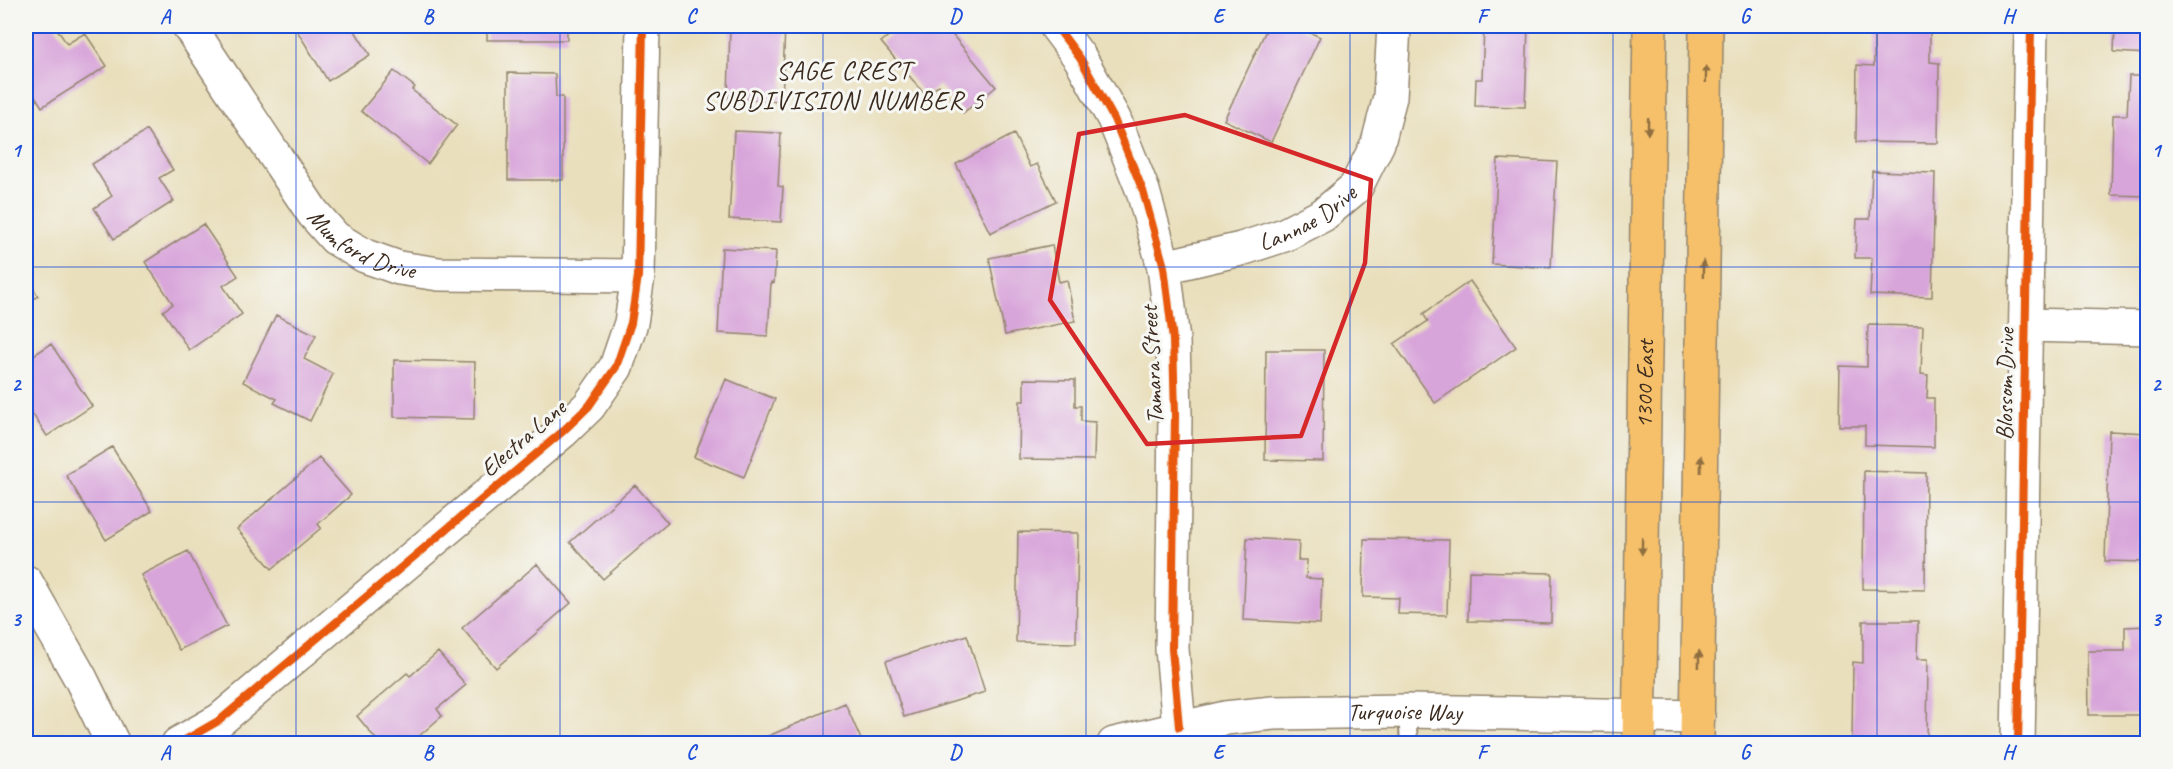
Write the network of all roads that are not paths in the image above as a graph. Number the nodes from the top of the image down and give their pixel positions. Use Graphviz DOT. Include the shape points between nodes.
graph roads {
  1 [pos="189,26"];
  2 [pos="643,26"];
  3 [pos="1056,26"];
  4 [pos="1394,26"];
  5 [pos="1650,26"];
  6 [pos="1706,26"];
  7 [pos="2031,26"];
  8 [pos="1164,267"];
  9 [pos="638,276"];
  10 [pos="2026,325"];
  11 [pos="2148,328"];
  12 [pos="26,582"];
  13 [pos="1407,711"];
  14 [pos="1639,730"];
  15 [pos="1698,730"];
  16 [pos="1179,735"];
  17 [pos="113,744"];
  18 [pos="178,744"];
  19 [pos="1114,744"];
  20 [pos="1409,744"];
  21 [pos="2018,744"];
  1 -- 9 [label="street, Mumford Drive" via="313,213 335,238 365,256 399,268 439,274"];
  2 -- 9 [label="street, Electra Lane"];
  3 -- 8 [label="street, Tamara Street" via="1080,58 1114,119 1143,191"];
  4 -- 8 [label="street, Lannae Drive" via="1390,97 1377,142 1356,187 1323,215 1284,235"];
  5 -- 14 [label="main road, 1300 East, one-way"];
  15 -- 6 [label="main road, one-way"];
  7 -- 10 [label="street, Blossom Drive"];
  8 -- 16 [label="street, Tamara Street" via="1173,340 1172,649"];
  9 -- 18 [label="street, Electra Lane" via="631,323 616,367 589,405 562,432 220,720"];
  10 -- 11 [label="street"];
  10 -- 21 [label="street, Blossom Drive"];
  12 -- 17 [label="street"];
  13 -- 14 [label="street, Turquoise Way"];
  13 -- 16 [label="street, Turquoise Way" via="1273,713 1225,718"];
  13 -- 20 [label="lane"];
  14 -- 15 [label="street, Turquoise Way"];
  16 -- 19 [label="street, Turquoise Way"];
}
